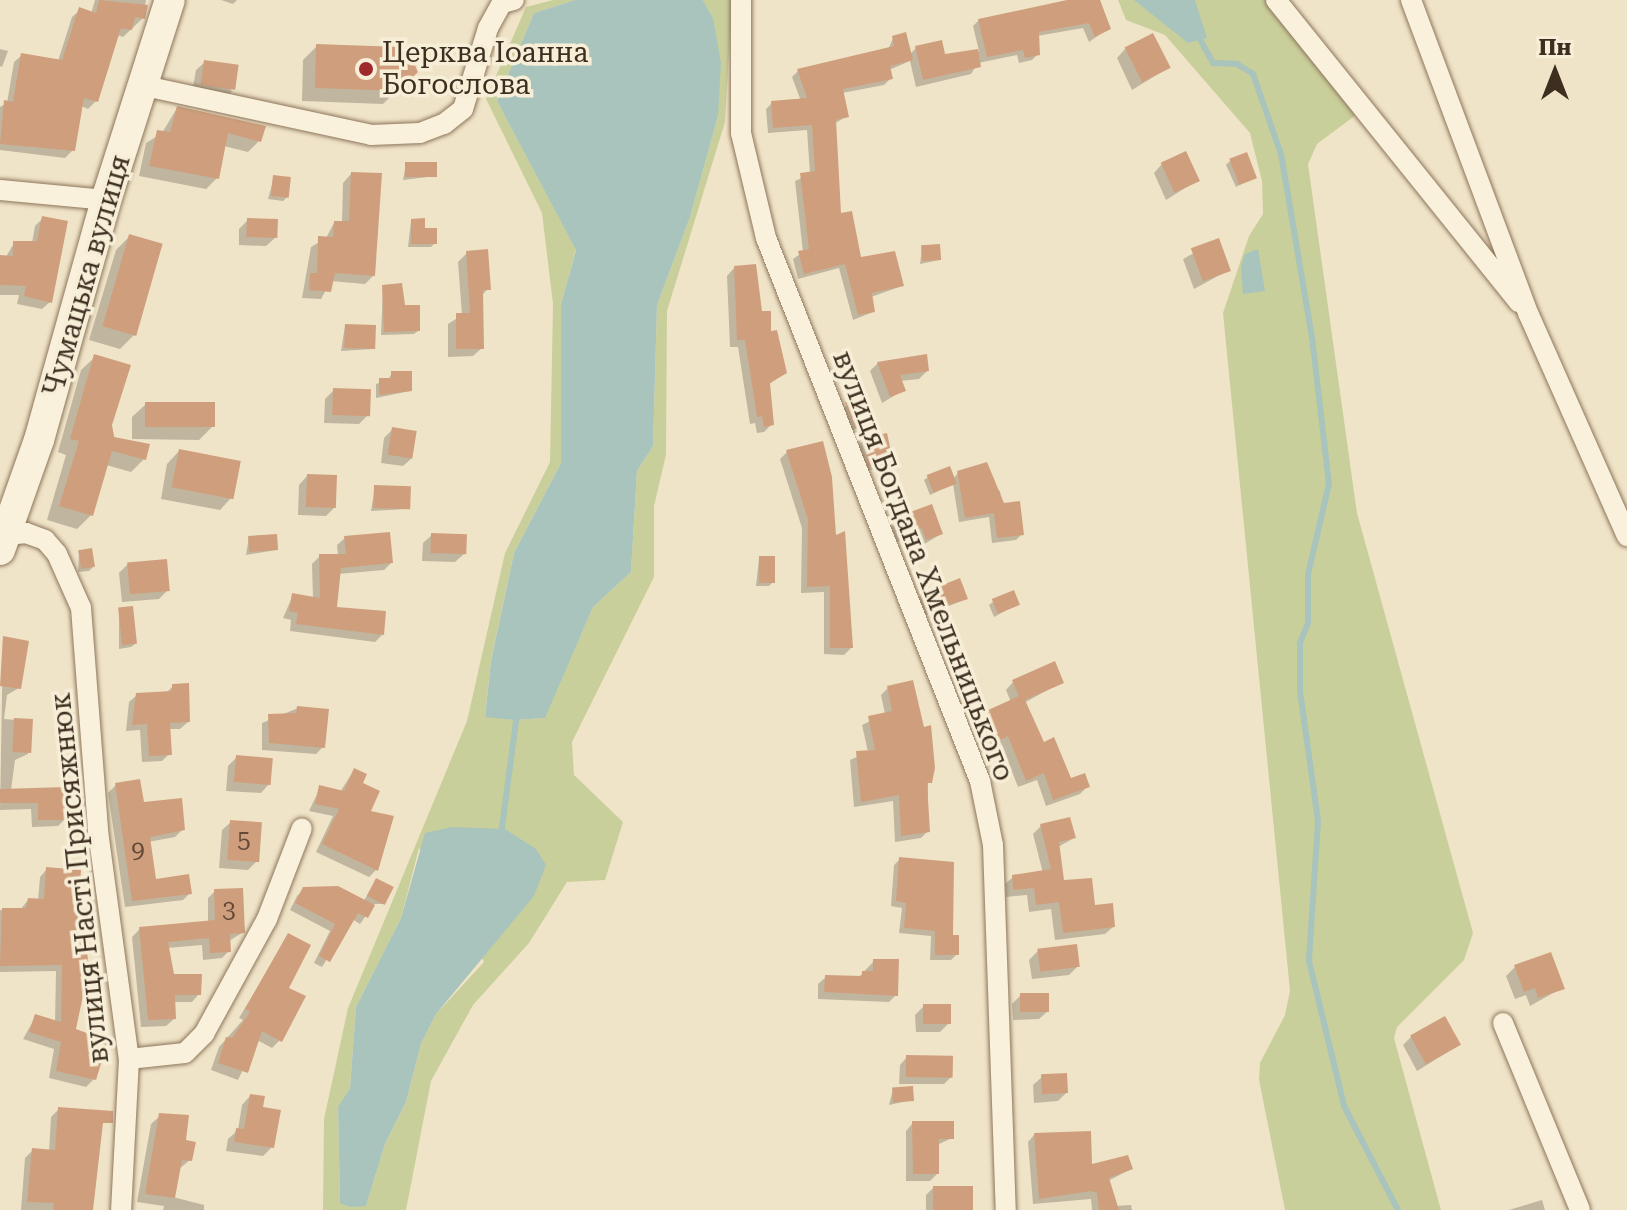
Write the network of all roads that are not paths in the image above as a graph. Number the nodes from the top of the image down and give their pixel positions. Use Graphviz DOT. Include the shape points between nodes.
graph roads {
  1 [pos="170,0"];
  2 [pos="514,0"];
  3 [pos="741,0"];
  4 [pos="1276,0"];
  5 [pos="1411,0"];
  6 [pos="145,86"];
  7 [pos="0,190"];
  8 [pos="106,200"];
  9 [pos="1529,315"];
  10 [pos="1627,536"];
  11 [pos="4,542"];
  12 [pos="302,828"];
  13 [pos="1503,1023"];
  14 [pos="129,1059"];
  15 [pos="121,1210"];
  16 [pos="1006,1210"];
  17 [pos="1580,1210"];
  1 -- 6 [label="street, Чумацька вулиця"];
  2 -- 6 [label="street" via="502,3 488,28 463,109 420,133 371,135"];
  3 -- 16 [label="street, вулиця Богдана Хмельницького" via="741,133 766,238 980,781 993,845"];
  4 -- 9 [label="street"];
  5 -- 9 [label="street"];
  6 -- 8 [label="street, Чумацька вулиця"];
  7 -- 8 [label="street"];
  8 -- 11 [label="street, Чумацька вулиця"];
  9 -- 10 [label="street"];
  11 -- 14 [label="street, вулиця Насті Присяжнюк" via="26,533 45,540 81,608 98,831"];
  12 -- 14 [label="street" via="267,919 204,1034 185,1053"];
  13 -- 17 [label="street"];
  14 -- 15 [label="street, вулиця Насті Присяжнюк"];
}
